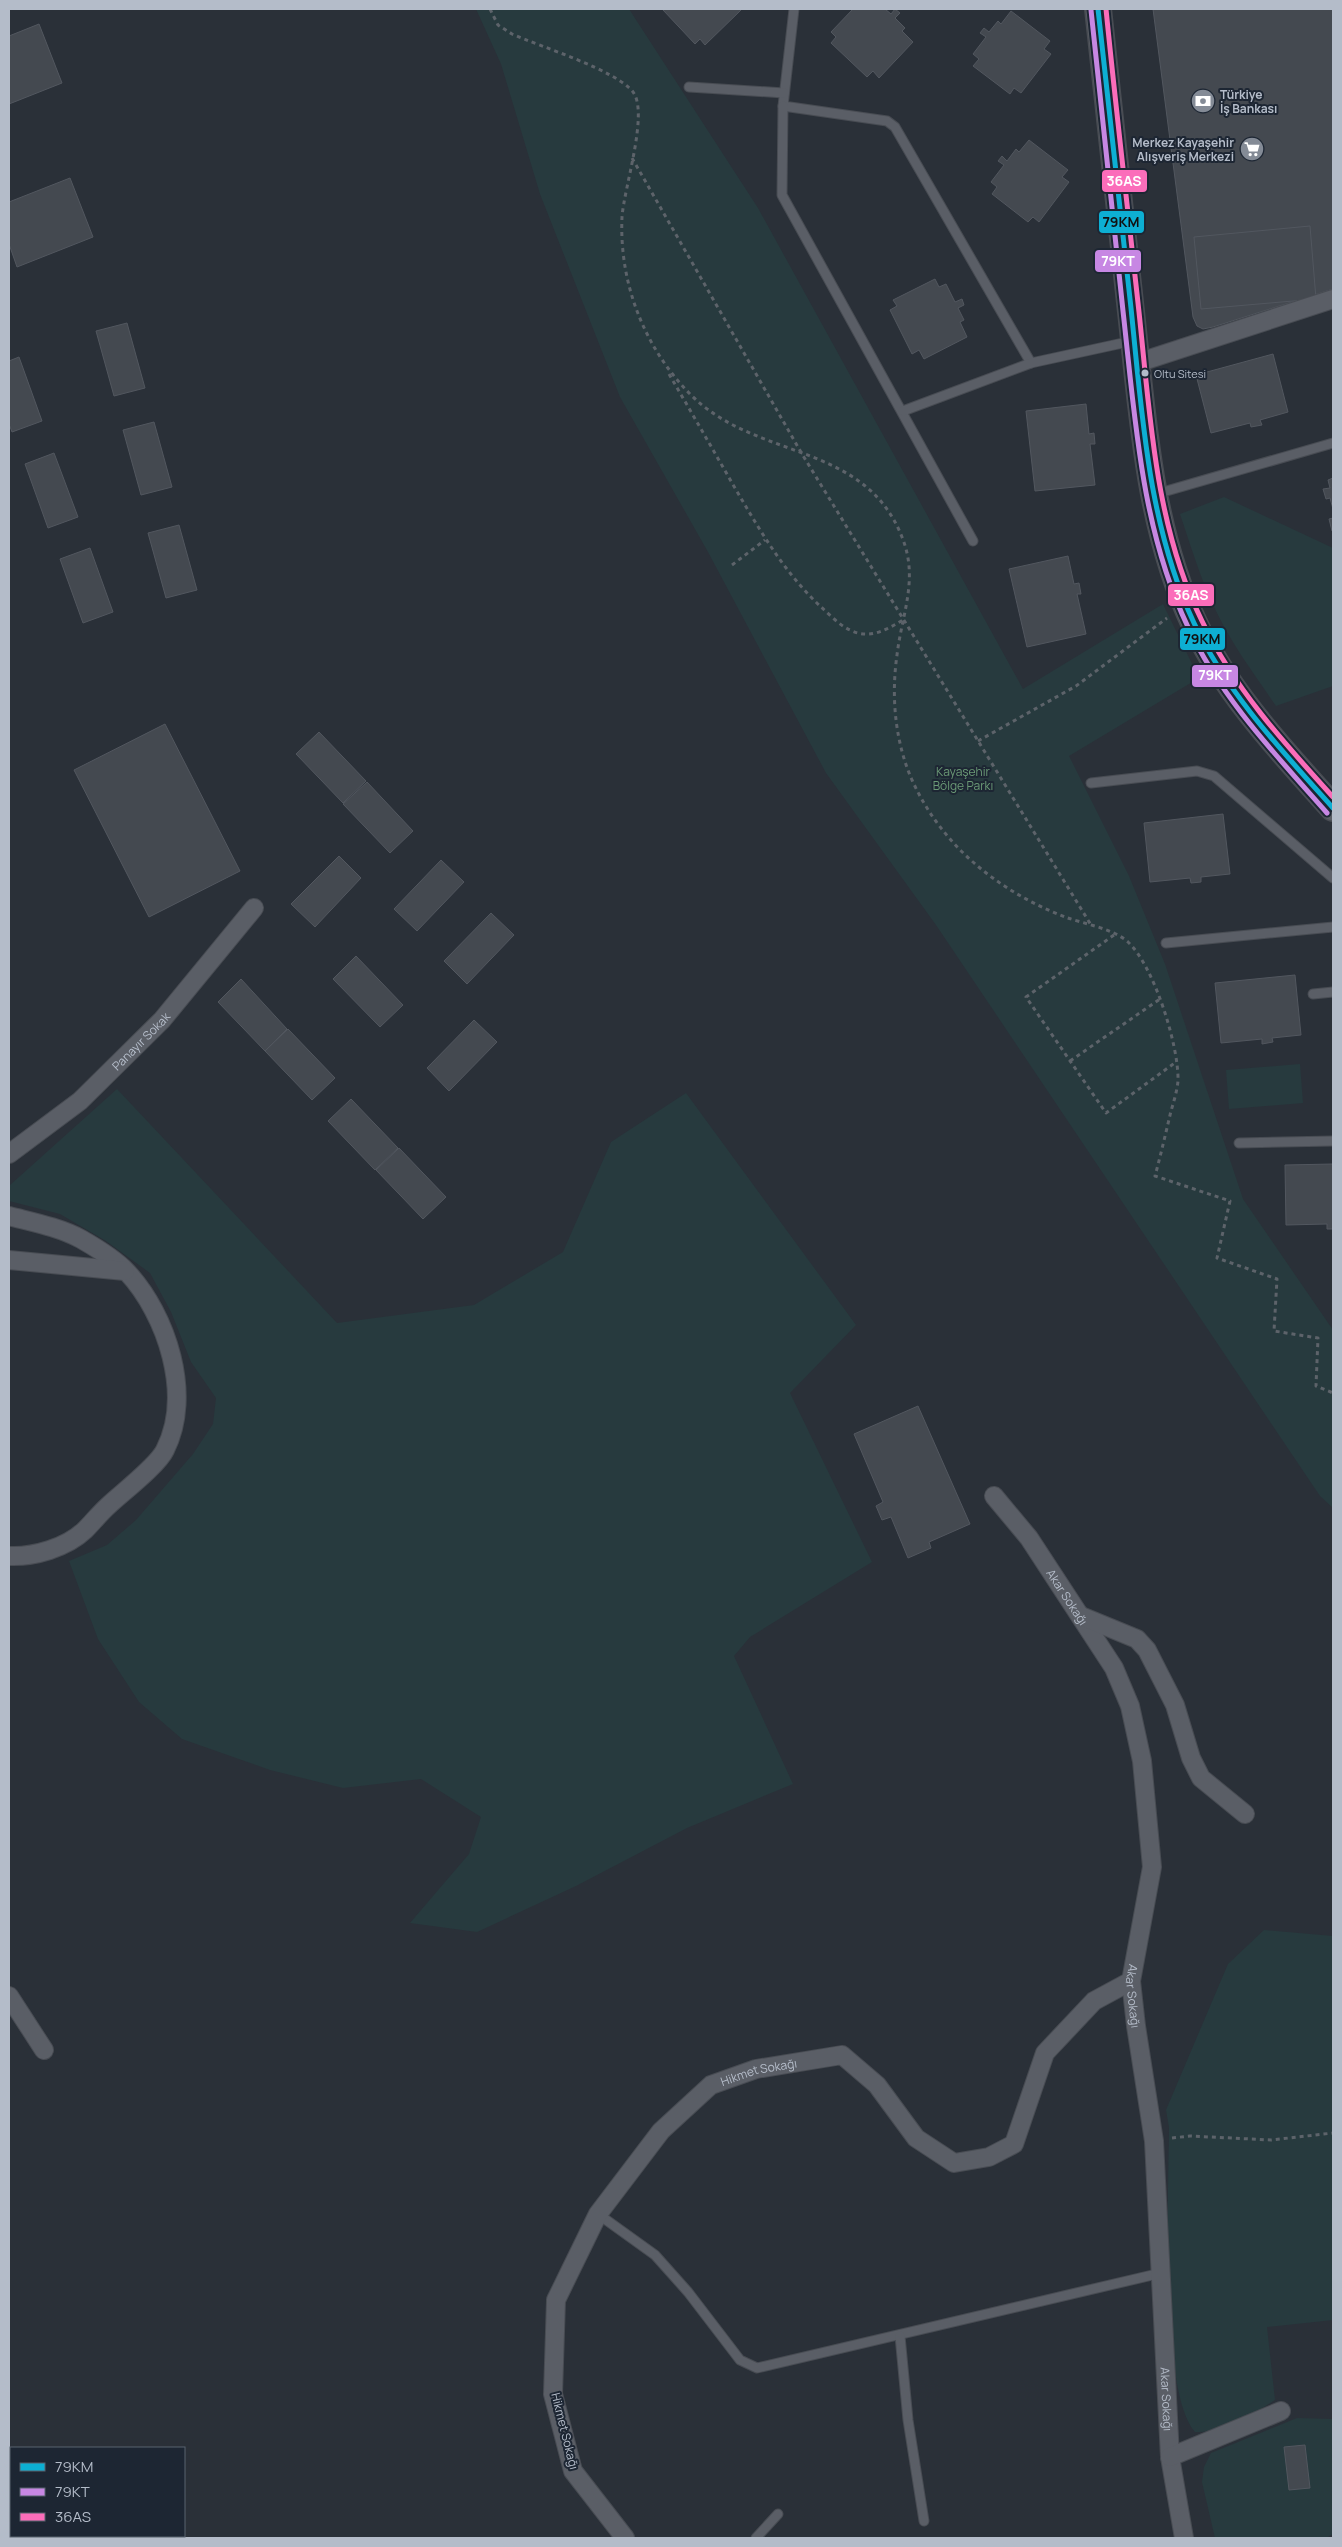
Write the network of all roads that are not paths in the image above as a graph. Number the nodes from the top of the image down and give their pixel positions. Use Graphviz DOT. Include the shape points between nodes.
graph roads {
  1 [pos="794,9"];
  2 [pos="1098,9"];
  3 [pos="689,87"];
  4 [pos="784,93"];
  5 [pos="783,106"];
  6 [pos="1333,299"];
  7 [pos="1136,352"];
  8 [pos="1031,364"];
  9 [pos="903,412"];
  10 [pos="1333,443"];
  11 [pos="1153,494"];
  12 [pos="972,541"];
  13 [pos="1091,783"];
  14 [pos="1333,808"];
  15 [pos="1333,878"];
  16 [pos="254,908"];
  17 [pos="1333,927"];
  18 [pos="1166,943"];
  19 [pos="1333,992"];
  20 [pos="1314,994"];
  21 [pos="1333,1141"];
  22 [pos="1239,1143"];
  23 [pos="9,1154"];
  24 [pos="9,1216"];
  25 [pos="9,1260"];
  26 [pos="126,1271"];
  27 [pos="994,1496"];
  28 [pos="9,1556"];
  29 [pos="1081,1616"];
  30 [pos="1245,1814"];
  31 [pos="1132,1982"];
  32 [pos="9,1996"];
  33 [pos="44,2050"];
  34 [pos="598,2214"];
  35 [pos="1161,2273"];
  36 [pos="900,2336"];
  37 [pos="1280,2412"];
  38 [pos="1170,2457"];
  39 [pos="778,2514"];
  40 [pos="924,2521"];
  41 [pos="625,2538"];
  42 [pos="756,2538"];
  43 [pos="1184,2538"];
  1 -- 4 [label="lane"];
  2 -- 7 [label="street"];
  3 -- 4 [label="lane"];
  4 -- 5 [label="lane"];
  5 -- 8 [label="lane" via="887,121 895,127"];
  5 -- 9 [label="lane" via="782,195"];
  6 -- 7 [label="street"];
  7 -- 8 [label="lane"];
  7 -- 11 [label="street"];
  8 -- 9 [label="lane"];
  9 -- 12 [label="lane"];
  10 -- 11 [label="lane"];
  11 -- 14 [label="street" via="1186,604 1209,653 1241,701"];
  13 -- 15 [label="lane" via="1197,771 1214,776"];
  16 -- 23 [label="street, Panayır Sokak" via="162,1020 80,1101"];
  17 -- 18 [label="lane"];
  19 -- 20 [label="lane"];
  21 -- 22 [label="lane"];
  24 -- 26 [label="street" via="79,1238"];
  25 -- 26 [label="street"];
  26 -- 28 [label="street" via="143,1293 173,1359 178,1392 176,1422 165,1452 84,1531 62,1545 29,1556"];
  27 -- 29 [label="street, Akar Sokağı" via="1029,1538"];
  29 -- 30 [label="street" via="1137,1639 1147,1650 1175,1705 1188,1750 1201,1778"];
  29 -- 31 [label="street, Akar Sokağı" via="1114,1668 1130,1706 1142,1761 1152,1866"];
  31 -- 34 [label="street, Hikmet Sokağı" via="1094,2001 1045,2053 1014,2144 989,2157 954,2163 916,2138 877,2085 842,2055 756,2069 710,2085 661,2132"];
  31 -- 35 [label="street, Akar Sokağı" via="1154,2140"];
  32 -- 33 [label="street"];
  34 -- 36 [label="lane" via="655,2255 740,2360 750,2367 764,2368"];
  34 -- 41 [label="street, Hikmet Sokağı" via="556,2300 553,2394 573,2471"];
  35 -- 36 [label="lane"];
  35 -- 38 [label="street, Akar Sokağı"];
  36 -- 40 [label="lane" via="908,2420"];
  37 -- 38 [label="street"];
  38 -- 43 [label="street, Akar Sokağı"];
  39 -- 42 [label="lane"];
}
